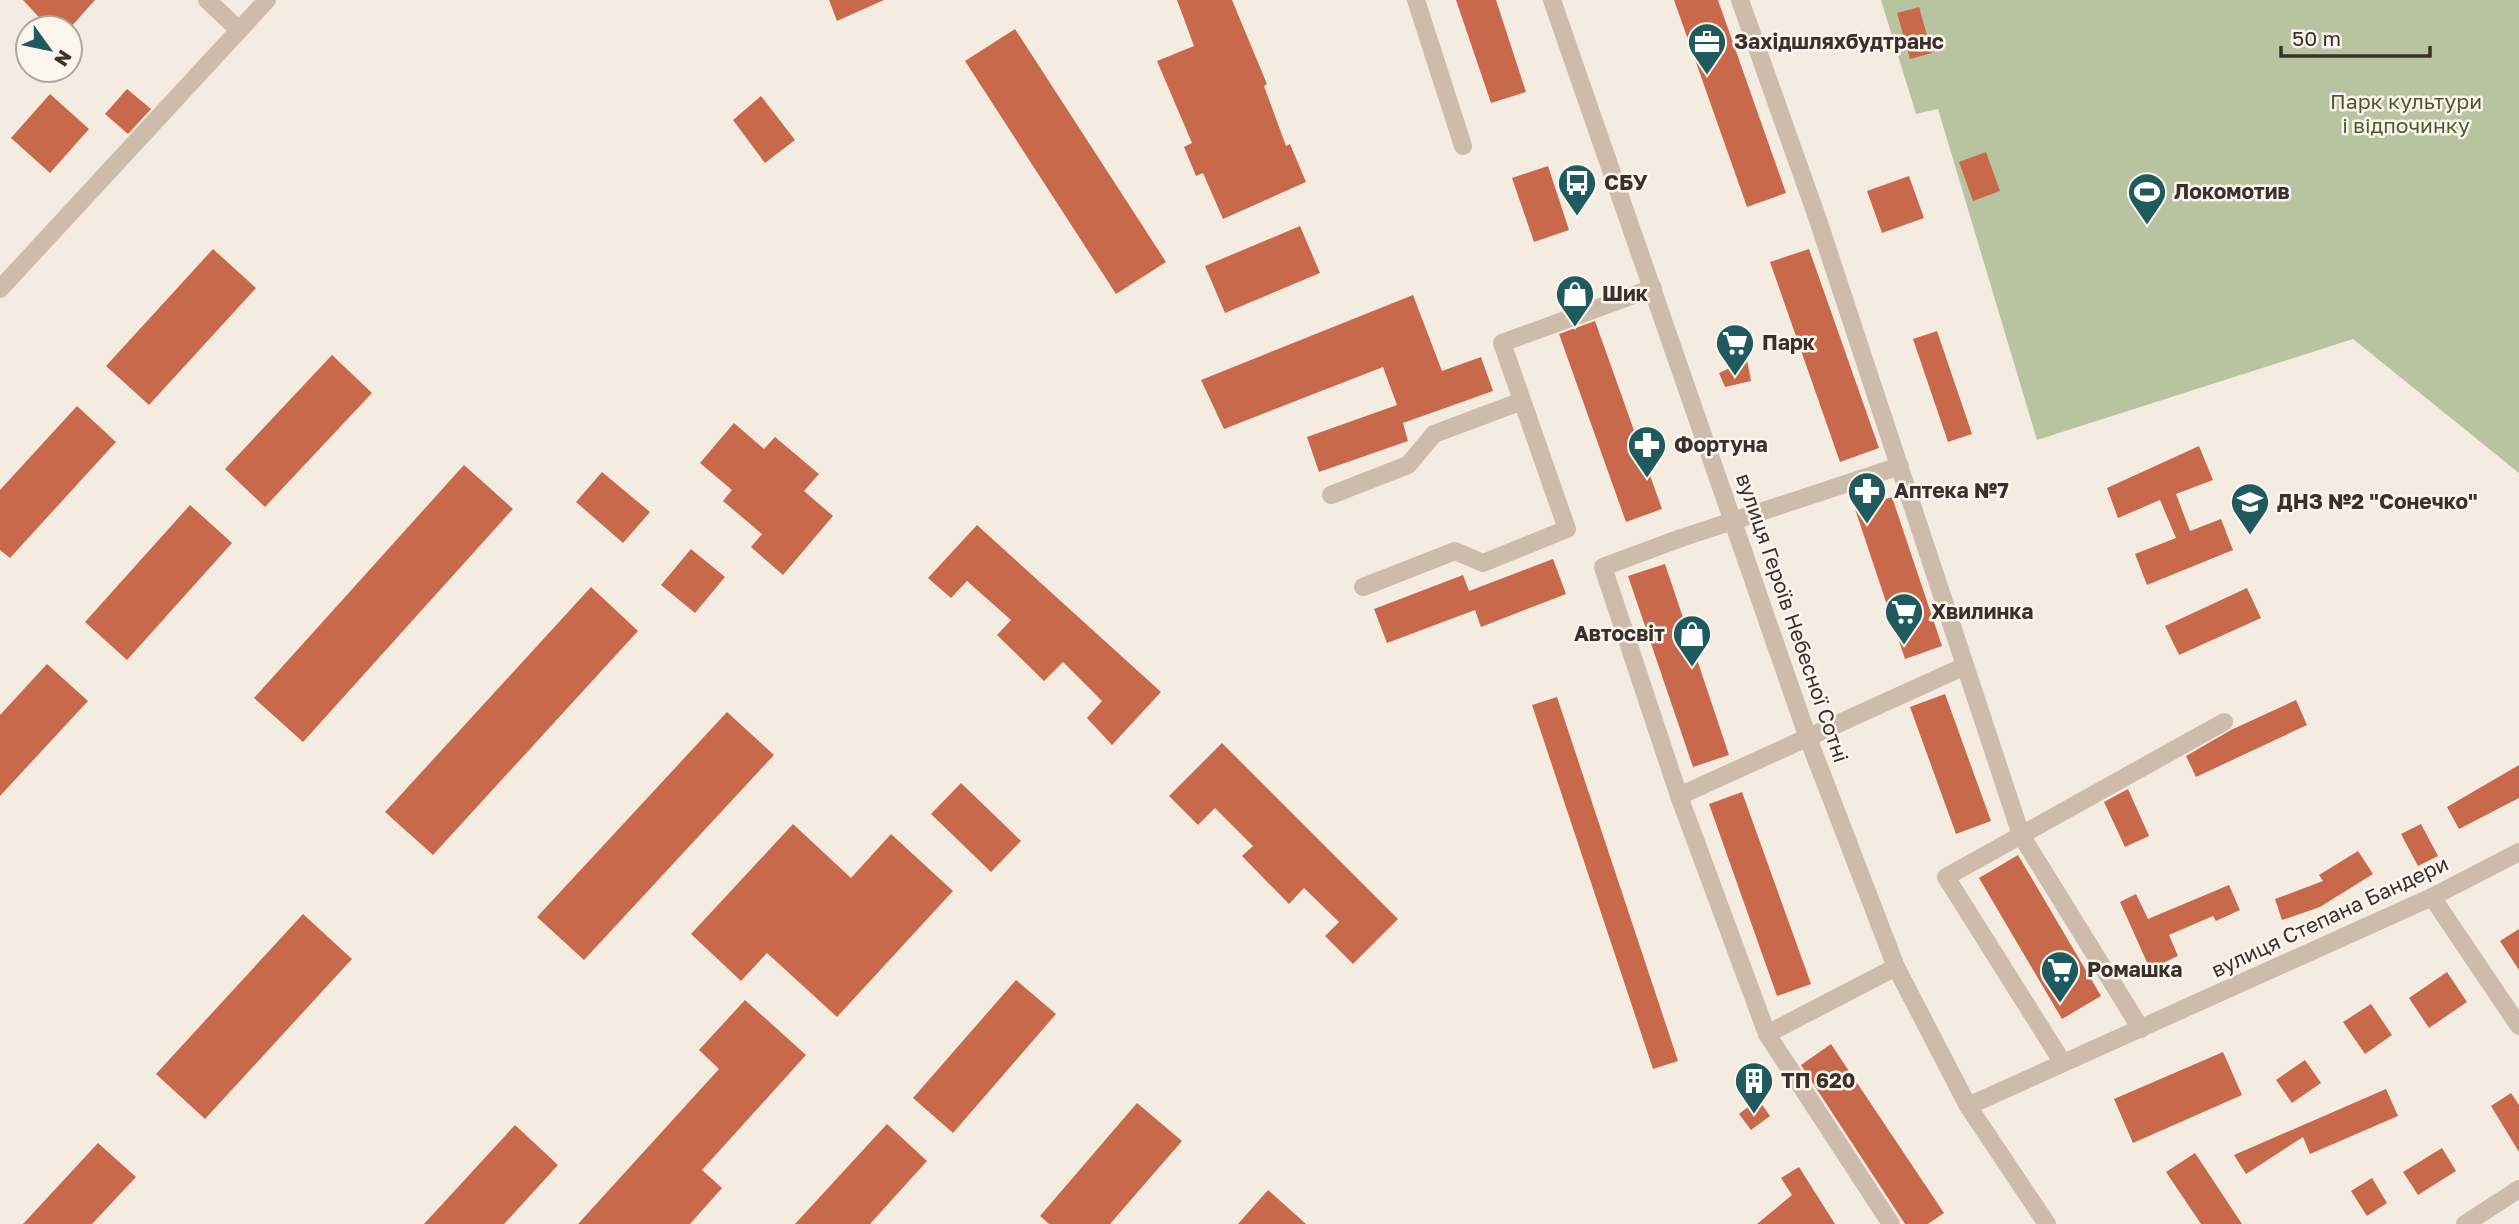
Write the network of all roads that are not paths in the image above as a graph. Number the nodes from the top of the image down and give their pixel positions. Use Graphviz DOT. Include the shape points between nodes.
graph roads {
  1 [pos="207,0"];
  2 [pos="267,0"];
  3 [pos="1416,0"];
  4 [pos="1552,0"];
  5 [pos="1740,0"];
  6 [pos="239,30"];
  7 [pos="1463,146"];
  8 [pos="1653,288"];
  9 [pos="0,289"];
  10 [pos="1522,401"];
  11 [pos="1900,466"];
  12 [pos="1331,495"];
  13 [pos="1732,521"];
  14 [pos="1363,587"];
  15 [pos="1965,666"];
  16 [pos="2224,722"];
  17 [pos="1808,738"];
  18 [pos="1679,796"];
  19 [pos="2021,835"];
  20 [pos="2519,852"];
  21 [pos="2432,897"];
  22 [pos="1896,967"];
  23 [pos="2519,1026"];
  24 [pos="2141,1029"];
  25 [pos="1767,1034"];
  26 [pos="2063,1063"];
  27 [pos="1968,1106"];
  28 [pos="2519,1189"];
  29 [pos="1891,1224"];
  30 [pos="2047,1224"];
  31 [pos="2465,1224"];
  1 -- 6 [label="street"];
  2 -- 6 [label="street"];
  3 -- 7 [label="street"];
  4 -- 8 [label="street, вулиця Героїв Небесної Сотні"];
  5 -- 11 [label="street"];
  6 -- 9 [label="street"];
  8 -- 10 [label="street" via="1502,343"];
  8 -- 13 [label="street, вулиця Героїв Небесної Сотні"];
  10 -- 12 [label="street" via="1434,433 1408,465"];
  10 -- 14 [label="street" via="1566,529 1483,564 1455,551"];
  11 -- 13 [label="street"];
  11 -- 15 [label="street"];
  13 -- 17 [label="street, вулиця Героїв Небесної Сотні"];
  13 -- 18 [label="street" via="1603,567"];
  15 -- 17 [label="street"];
  15 -- 19 [label="street"];
  16 -- 19 [label="street"];
  17 -- 18 [label="street"];
  17 -- 22 [label="street, вулиця Героїв Небесної Сотні"];
  18 -- 25 [label="street"];
  19 -- 24 [label="street"];
  19 -- 26 [label="street" via="1946,877"];
  20 -- 21 [label="street, вулиця Степана Бандери"];
  21 -- 23 [label="street"];
  21 -- 24 [label="street, вулиця Степана Бандери"];
  22 -- 25 [label="street"];
  22 -- 27 [label="street, вулиця Героїв Небесної Сотні"];
  24 -- 26 [label="street, вулиця Степана Бандери"];
  25 -- 29 [label="street"];
  26 -- 27 [label="street, вулиця Степана Бандери"];
  27 -- 30 [label="street, вулиця Героїв Небесної Сотні"];
  28 -- 31 [label="street"];
}
